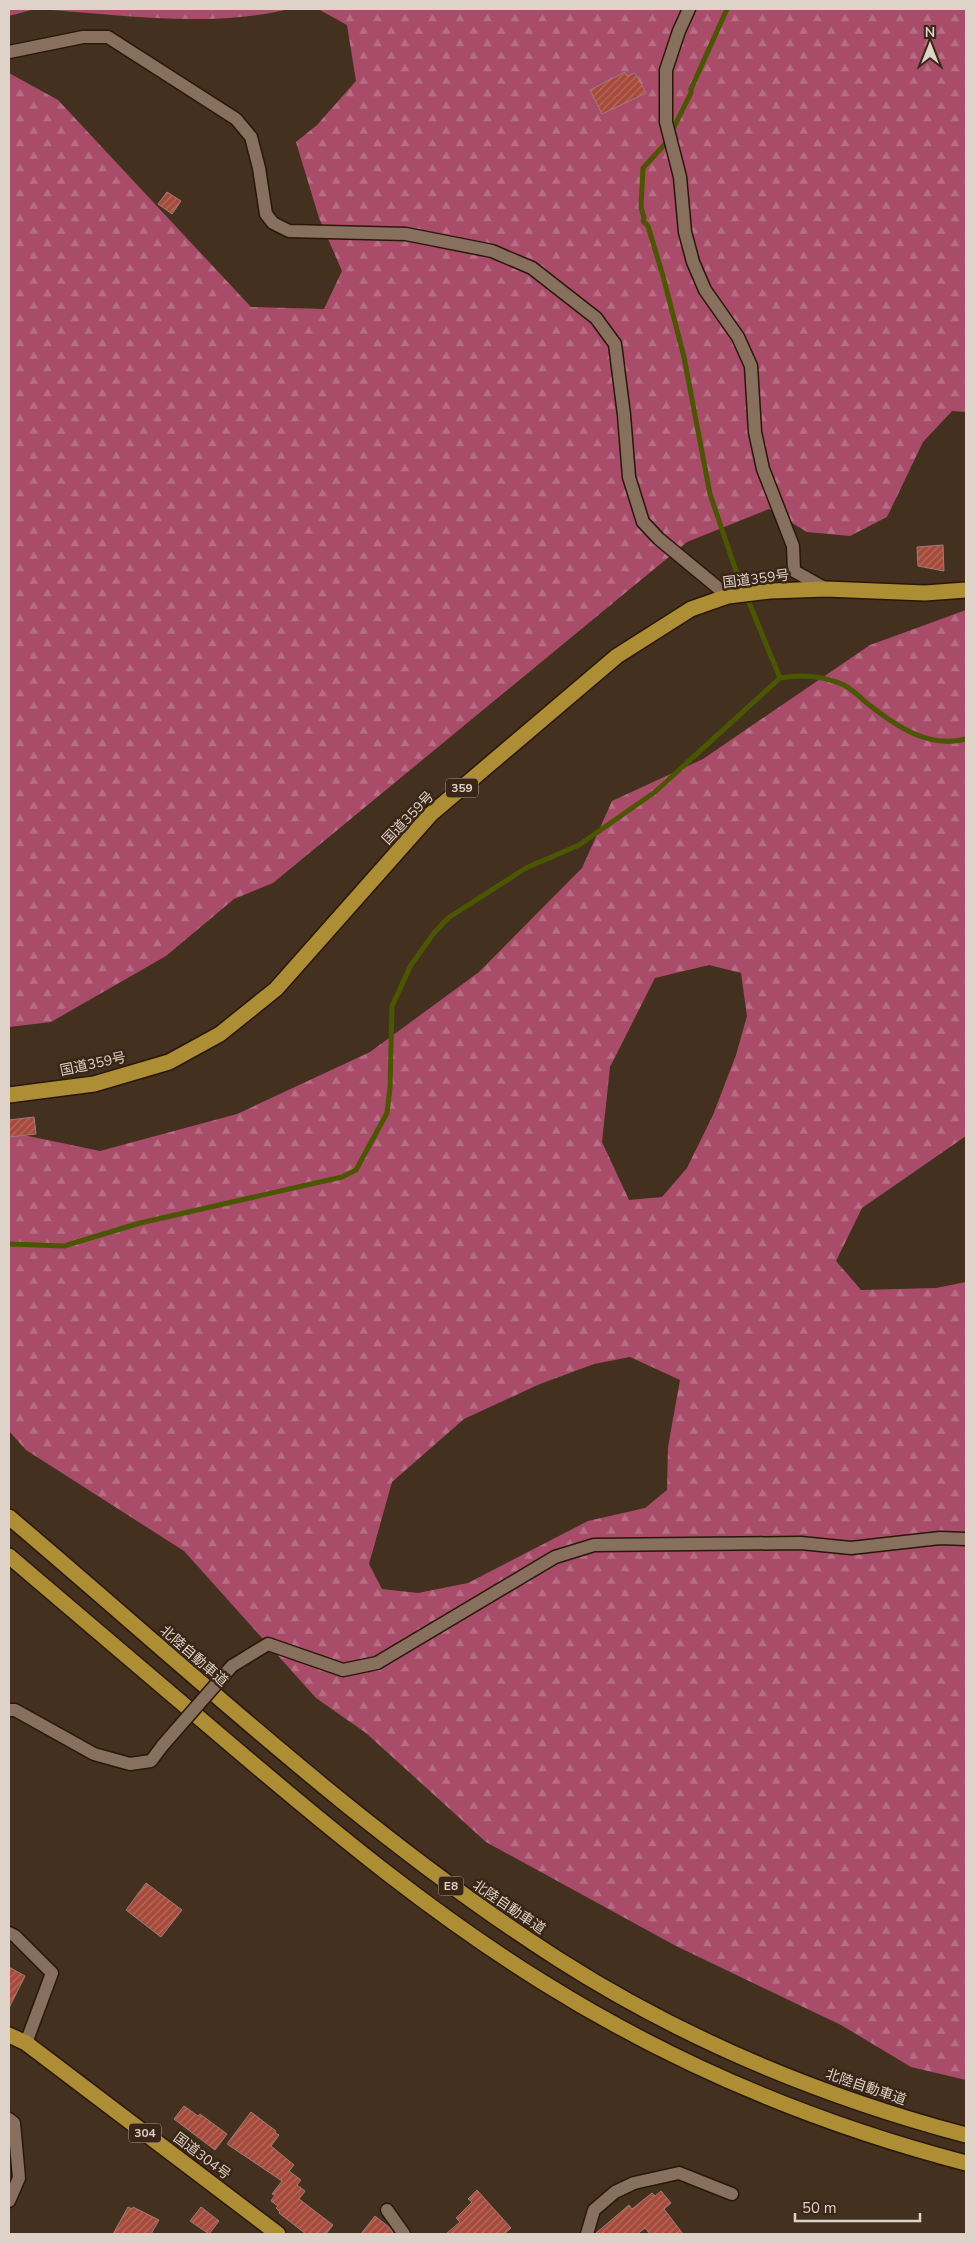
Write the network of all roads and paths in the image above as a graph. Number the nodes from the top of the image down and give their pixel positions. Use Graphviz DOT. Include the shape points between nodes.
graph roads {
  1 [pos="689,9"];
  2 [pos="9,52"];
  3 [pos="826,589"];
  4 [pos="966,590"];
  5 [pos="728,596"];
  6 [pos="9,1095"];
  7 [pos="9,1517"];
  8 [pos="966,1539"];
  9 [pos="9,1556"];
  10 [pos="9,1710"];
  11 [pos="9,1933"];
  12 [pos="9,2035"];
  13 [pos="26,2043"];
  14 [pos="9,2119"];
  15 [pos="966,2134"];
  16 [pos="966,2163"];
  17 [pos="732,2194"];
  18 [pos="9,2201"];
  19 [pos="387,2210"];
  20 [pos="278,2234"];
  21 [pos="404,2234"];
  22 [pos="586,2234"];
  1 -- 3 [label="street" via="666,70 666,122 680,177 685,232 705,290 738,337 750,366 755,432 763,469 793,546 794,571"];
  2 -- 5 [label="street" via="83,37 108,37 236,119 252,137 266,214 273,223 289,231 406,234 492,251 532,268 596,318 615,344 629,477 643,522 658,539"];
  3 -- 4 [label="highway, 国道359号 / 359" via="925,593"];
  3 -- 5 [label="highway, 国道359号 / 359"];
  5 -- 6 [label="highway, 国道359号 / 359" via="691,609 616,656 431,814 276,989 220,1034 169,1062 94,1084"];
  7 -- 15 [label="highway, 北陸自動車道 / E8" via="318,1783 475,1904 561,1961 653,2014 742,2058 828,2092"];
  8 -- 10 [label="street, bridge" via="940,1538 851,1548 800,1543 594,1546 555,1557 377,1663 343,1670 268,1644 232,1666 150,1761 130,1764 94,1754 15,1710"];
  9 -- 16 [label="highway, E8" via="390,1878 544,1984 635,2036 732,2083 816,2117"];
  11 -- 13 [label="street" via="52,1973"];
  12 -- 13 [label="highway, 国道304号 / 304"];
  13 -- 20 [label="highway, 国道304号 / 304"];
  14 -- 18 [label="street" via="14,2123 19,2178"];
  17 -- 22 [label="street" via="679,2173 634,2183 616,2192 594,2210"];
  19 -- 21 [label="street"];
}
